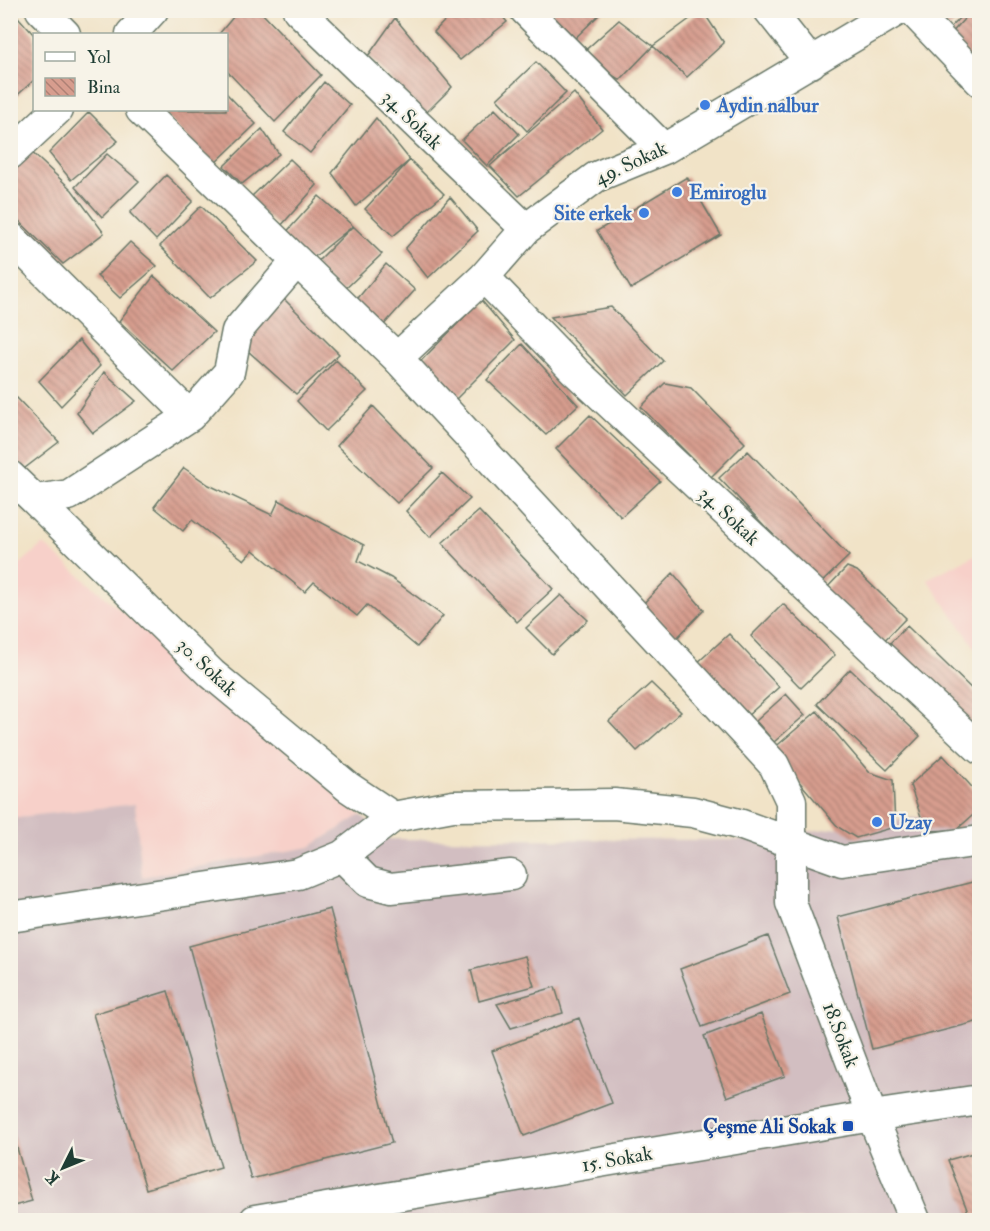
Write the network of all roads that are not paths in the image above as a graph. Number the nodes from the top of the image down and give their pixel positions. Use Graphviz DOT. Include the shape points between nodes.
graph roads {
  1 [pos="41,10"];
  2 [pos="153,10"];
  3 [pos="298,10"];
  4 [pos="525,10"];
  5 [pos="769,10"];
  6 [pos="898,10"];
  7 [pos="912,10"];
  8 [pos="64,33"];
  9 [pos="132,33"];
  10 [pos="811,63"];
  11 [pos="980,81"];
  12 [pos="56,111"];
  13 [pos="142,111"];
  14 [pos="664,149"];
  15 [pos="10,154"];
  16 [pos="526,229"];
  17 [pos="10,237"];
  18 [pos="297,261"];
  19 [pos="484,277"];
  20 [pos="397,358"];
  21 [pos="190,416"];
  22 [pos="10,476"];
  23 [pos="35,500"];
  24 [pos="980,749"];
  25 [pos="393,817"];
  26 [pos="980,841"];
  27 [pos="790,844"];
  28 [pos="342,856"];
  29 [pos="512,875"];
  30 [pos="10,918"];
  31 [pos="980,1100"];
  32 [pos="872,1116"];
  33 [pos="255,1221"];
  34 [pos="915,1221"];
  1 -- 8 [label="street"];
  2 -- 9 [label="street"];
  3 -- 16 [label="street, 34. Sokak"];
  4 -- 14 [label="street"];
  5 -- 10 [label="street"];
  6 -- 10 [label="street, 49. Sokak"];
  7 -- 11 [label="street"];
  10 -- 14 [label="street, 49. Sokak"];
  12 -- 15 [label="street"];
  13 -- 18 [label="street, 18.Sokak"];
  14 -- 16 [label="street, 49. Sokak" via="596,177"];
  16 -- 19 [label="street, 49. Sokak"];
  17 -- 21 [label="street"];
  18 -- 20 [label="street, 18.Sokak"];
  18 -- 21 [label="street" via="237,331 229,372"];
  19 -- 20 [label="street, 49. Sokak"];
  19 -- 24 [label="street, 34. Sokak" via="574,370"];
  20 -- 27 [label="street, 18.Sokak" via="774,765 790,801"];
  21 -- 23 [label="street" via="69,495"];
  22 -- 23 [label="street, 30. Sokak"];
  23 -- 25 [label="street, 30. Sokak" via="212,674 348,787"];
  25 -- 27 [label="street" via="453,806 614,804 693,812 742,825"];
  25 -- 28 [label="street"];
  26 -- 27 [label="street" via="842,861"];
  27 -- 32 [label="street, 18.Sokak" via="791,903"];
  28 -- 29 [label="street" via="368,882 391,888"];
  28 -- 30 [label="street" via="298,874"];
  31 -- 32 [label="street, 15. Sokak"];
  32 -- 33 [label="street, 15. Sokak"];
  32 -- 34 [label="street, 18.Sokak"];
}
